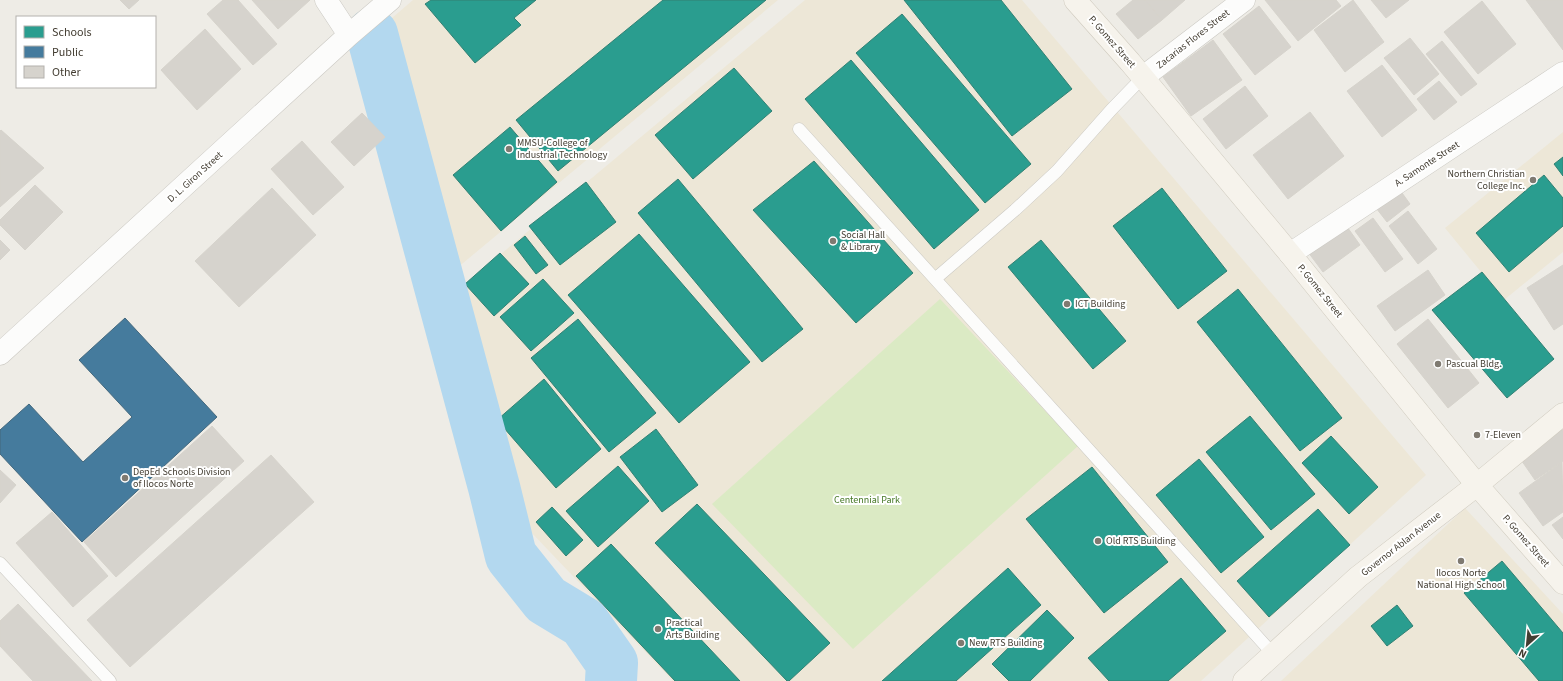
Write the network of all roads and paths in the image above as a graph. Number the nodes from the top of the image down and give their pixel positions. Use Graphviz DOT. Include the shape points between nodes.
graph roads {
  1 [pos="326,0"];
  2 [pos="390,0"];
  3 [pos="1075,0"];
  4 [pos="1244,0"];
  5 [pos="349,35"];
  6 [pos="1563,73"];
  7 [pos="1142,78"];
  8 [pos="799,129"];
  9 [pos="1290,254"];
  10 [pos="935,279"];
  11 [pos="0,354"];
  12 [pos="1563,414"];
  13 [pos="1477,485"];
  14 [pos="0,563"];
  15 [pos="1563,583"];
  16 [pos="1274,654"];
  17 [pos="110,681"];
  18 [pos="1244,681"];
  1 -- 5 [label="street"];
  2 -- 5 [label="street, D. L. Giron Street"];
  3 -- 7 [label="main road, P. Gomez Street"];
  4 -- 7 [label="street, Zacarias Flores Street"];
  5 -- 11 [label="street, D. L. Giron Street"];
  6 -- 9 [label="street, A. Samonte Street"];
  7 -- 9 [label="main road, P. Gomez Street"];
  7 -- 10 [label="lane" via="1057,170"];
  8 -- 10 [label="lane"];
  9 -- 13 [label="main road, P. Gomez Street"];
  10 -- 16 [label="lane"];
  12 -- 13 [label="main road, Governor Ablan Avenue"];
  13 -- 15 [label="main road, P. Gomez Street"];
  13 -- 16 [label="main road, Governor Ablan Avenue" via="1358,577"];
  14 -- 17 [label="lane"];
  16 -- 18 [label="main road, Governor Ablan Avenue"];
}
